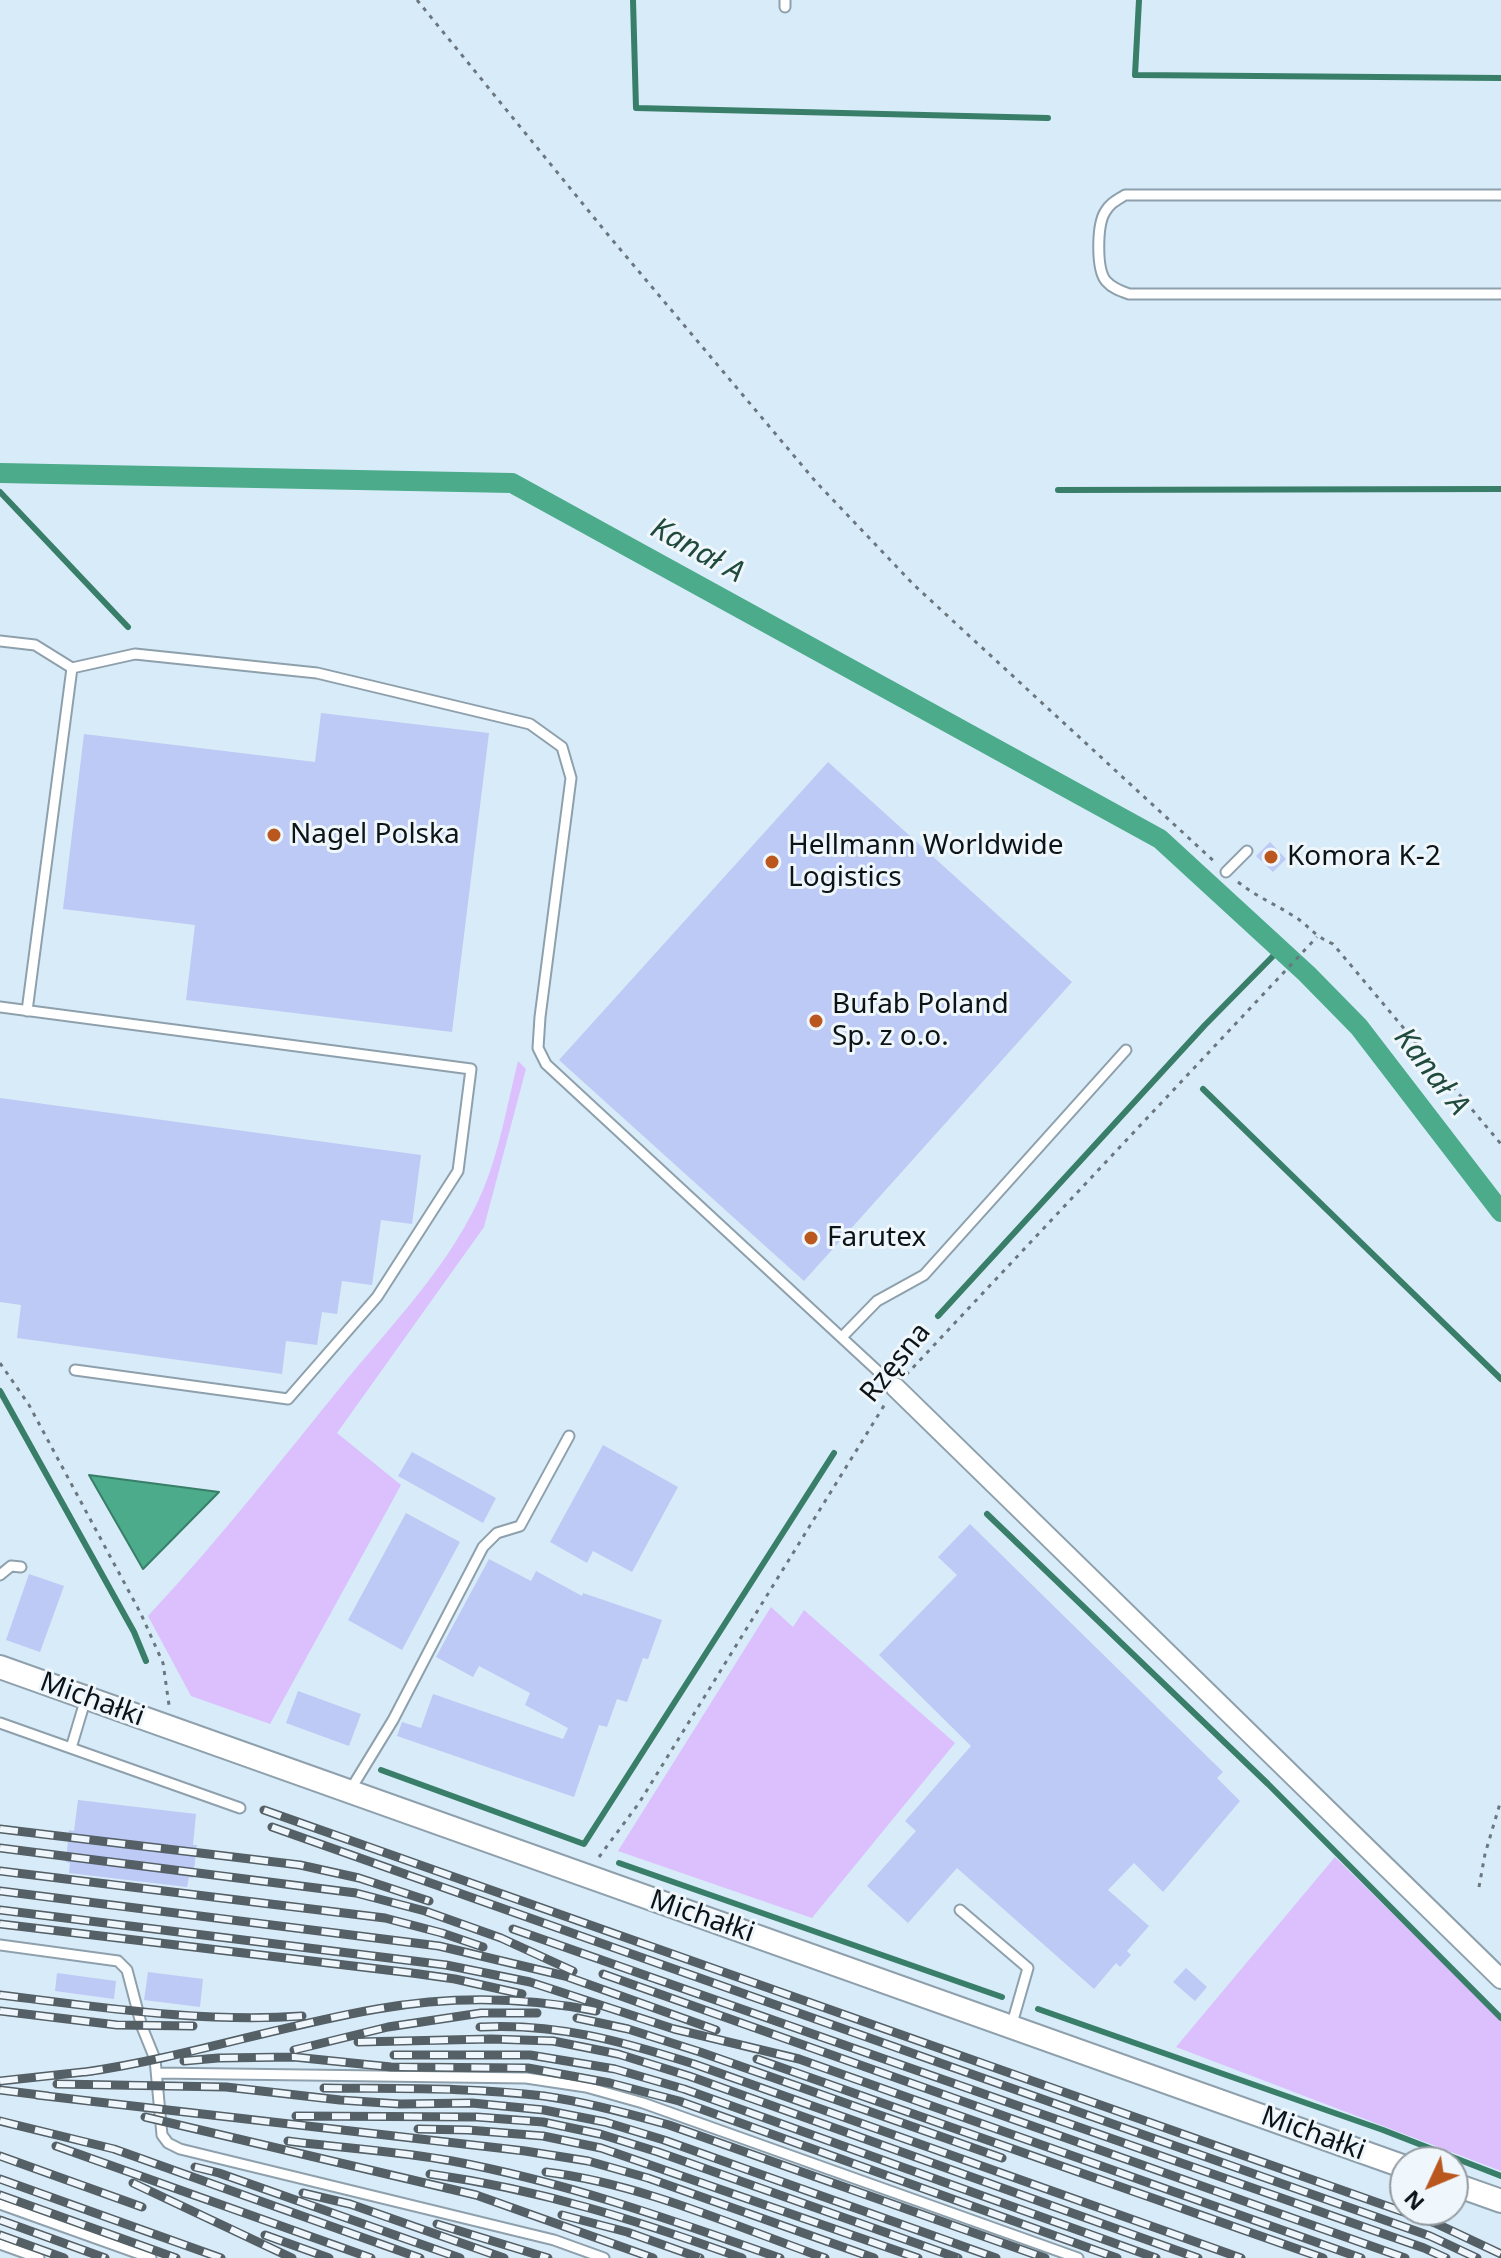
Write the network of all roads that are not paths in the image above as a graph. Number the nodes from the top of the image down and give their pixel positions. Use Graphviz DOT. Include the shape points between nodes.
graph roads {
  1 [pos="1501,195"];
  2 [pos="1501,294"];
  3 [pos="0,641"];
  4 [pos="72,668"];
  5 [pos="1247,851"];
  6 [pos="1226,872"];
  7 [pos="0,1007"];
  8 [pos="27,1011"];
  9 [pos="1126,1050"];
  10 [pos="842,1337"];
  11 [pos="75,1370"];
  12 [pos="895,1387"];
  13 [pos="569,1436"];
  14 [pos="21,1567"];
  15 [pos="0,1575"];
  16 [pos="0,1667"];
  17 [pos="86,1698"];
  18 [pos="0,1723"];
  19 [pos="71,1748"];
  20 [pos="349,1792"];
  21 [pos="240,1808"];
  22 [pos="960,1910"];
  23 [pos="0,1945"];
  24 [pos="1501,1979"];
  25 [pos="1011,2027"];
  26 [pos="157,2073"];
  27 [pos="1389,2161"];
  28 [pos="1469,2190"];
  29 [pos="1501,2201"];
  30 [pos="0,2204"];
  31 [pos="0,2244"];
  32 [pos="39,2258"];
  33 [pos="151,2258"];
  34 [pos="604,2258"];
  35 [pos="1078,2258"];
  1 -- 2 [label="lane" via="1125,195 1103,213 1100,229 1100,270 1115,289 1129,294"];
  3 -- 4 [label="lane" via="35,645"];
  4 -- 8 [label="lane"];
  4 -- 10 [label="lane" via="135,654 317,673 530,724 562,747 571,778 538,1048 546,1064"];
  5 -- 6 [label="lane"];
  7 -- 8 [label="lane"];
  8 -- 11 [label="lane" via="471,1069 458,1171 377,1297 288,1399"];
  9 -- 10 [label="lane" via="924,1275 877,1301"];
  10 -- 12 [label="lane"];
  12 -- 24 [label="street"];
  13 -- 20 [label="lane" via="520,1526 497,1533 483,1547 393,1720"];
  14 -- 15 [label="lane" via="11,1566"];
  16 -- 17 [label="street, Michałki"];
  17 -- 19 [label="lane"];
  17 -- 20 [label="street, Michałki"];
  18 -- 19 [label="lane"];
  19 -- 21 [label="lane"];
  20 -- 25 [label="street, Michałki"];
  22 -- 25 [label="lane" via="1028,1968"];
  23 -- 26 [label="lane" via="118,1961 127,1970"];
  25 -- 27 [label="street, Michałki"];
  26 -- 34 [label="lane" via="162,2135 180,2149 554,2240"];
  26 -- 35 [label="lane" via="526,2078 586,2087"];
  28 -- 29 [label="street"];
  30 -- 33 [label="lane"];
  31 -- 32 [label="lane"];
}
